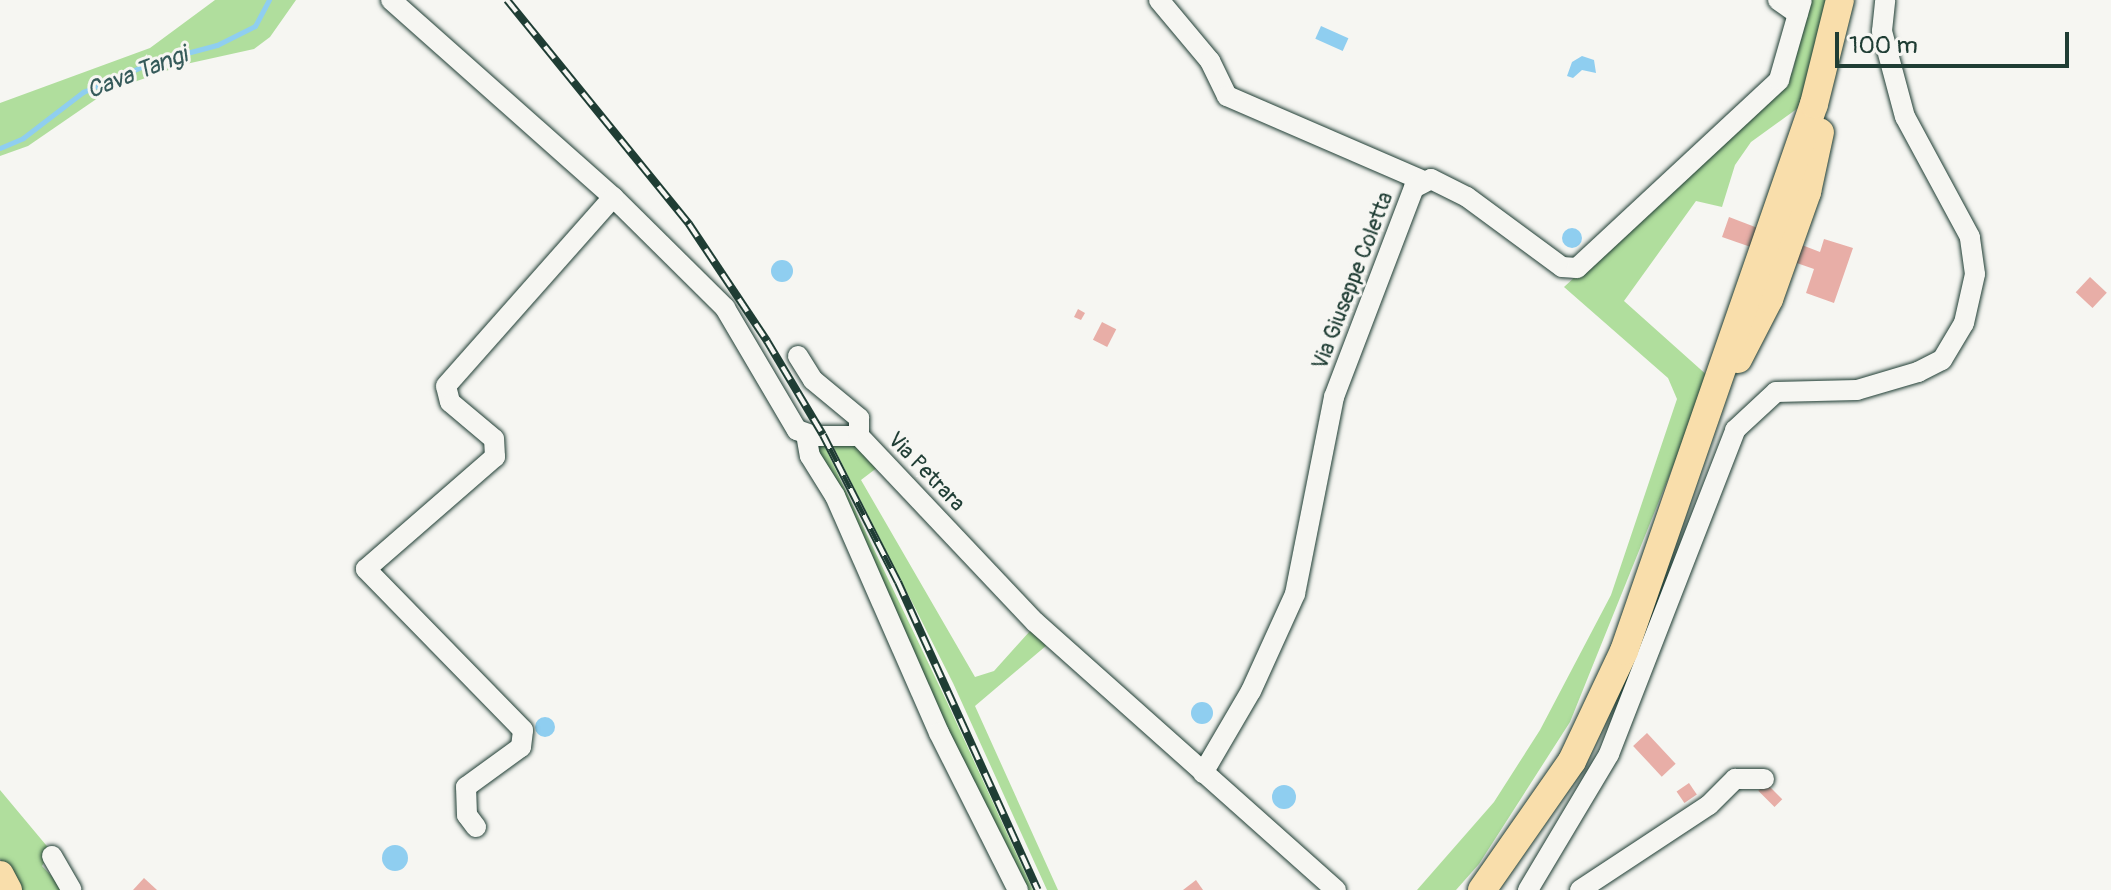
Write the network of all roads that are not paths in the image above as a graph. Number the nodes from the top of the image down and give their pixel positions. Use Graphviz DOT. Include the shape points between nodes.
graph roads {
  1 [pos="391,0"];
  2 [pos="1159,0"];
  3 [pos="1778,0"];
  4 [pos="1840,0"];
  5 [pos="1852,0"];
  6 [pos="1885,0"];
  7 [pos="1800,7"];
  8 [pos="1421,180"];
  9 [pos="613,197"];
  10 [pos="798,356"];
  11 [pos="806,434"];
  12 [pos="859,436"];
  13 [pos="1699,443"];
  14 [pos="1203,773"];
  15 [pos="1764,779"];
  16 [pos="476,827"];
  17 [pos="52,856"];
  18 [pos="0,875"];
  19 [pos="8,890"];
  20 [pos="72,890"];
  21 [pos="1018,890"];
  22 [pos="1336,890"];
  23 [pos="1482,890"];
  24 [pos="1528,890"];
  25 [pos="1580,890"];
  1 -- 9 [label="street"];
  2 -- 8 [label="street" via="1210,61 1227,96"];
  3 -- 7 [label="street"];
  4 -- 13 [label="highway" via="1814,104 1720,364"];
  5 -- 13 [label="highway" via="1807,192 1769,299"];
  6 -- 24 [label="street" via="1882,31 1905,117 1970,237 1975,274 1964,323 1942,360 1918,372 1857,390 1776,392 1735,430 1609,754"];
  7 -- 8 [label="street, Via Giuseppe Coletta" via="1779,80 1577,268 1562,267 1467,197 1431,179"];
  8 -- 14 [label="street, Via Giuseppe Coletta" via="1408,198 1334,397 1295,594 1251,691"];
  9 -- 11 [label="street" via="725,308 797,430"];
  9 -- 16 [label="street" via="446,386 450,402 494,439 495,457 366,569 523,730 521,747 466,787 467,815"];
  10 -- 12 [label="street" via="813,380 859,418"];
  11 -- 12 [label="street, Via Petrara"];
  11 -- 21 [label="street" via="810,456 835,496 939,733"];
  12 -- 14 [label="street, Via Petrara" via="1035,622"];
  13 -- 23 [label="highway" via="1596,714 1541,811"];
  14 -- 22 [label="street, Via Petrara"];
  15 -- 25 [label="street" via="1735,779 1709,805"];
  17 -- 20 [label="street"];
  18 -- 19 [label="highway"];
}
